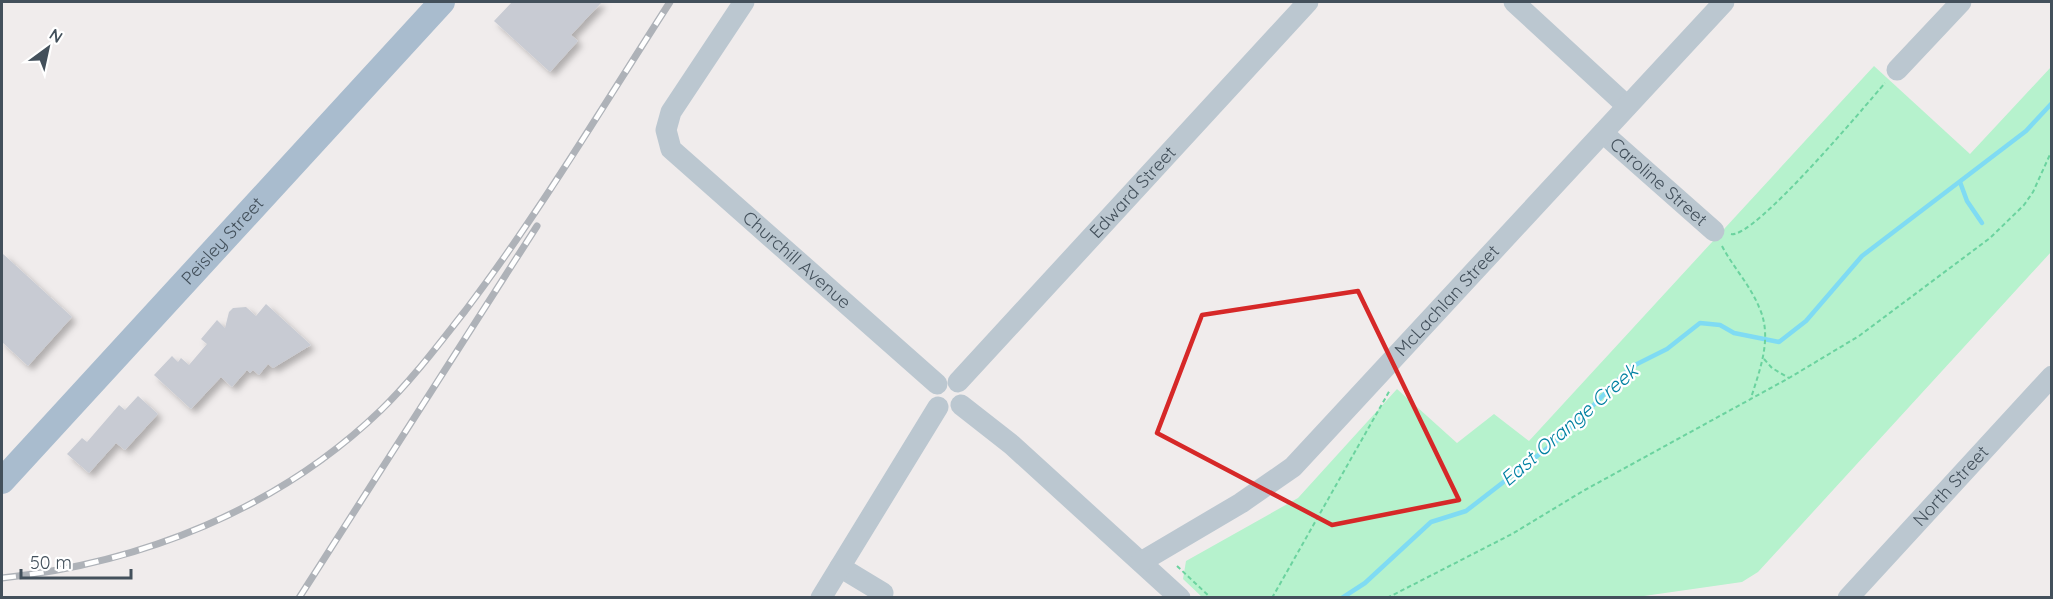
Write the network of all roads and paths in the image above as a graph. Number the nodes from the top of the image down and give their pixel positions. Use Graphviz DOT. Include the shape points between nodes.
graph roads {
  1 [pos="442,2"];
  2 [pos="744,2"];
  3 [pos="1308,2"];
  4 [pos="1514,2"];
  5 [pos="1724,2"];
  6 [pos="1961,2"];
  7 [pos="1897,70"];
  8 [pos="1627,106"];
  9 [pos="1604,133"];
  10 [pos="2052,150"];
  11 [pos="1714,231"];
  12 [pos="1764,358"];
  13 [pos="2052,376"];
  14 [pos="1789,378"];
  15 [pos="1377,379"];
  16 [pos="958,382"];
  17 [pos="937,384"];
  18 [pos="1751,400"];
  19 [pos="961,405"];
  20 [pos="938,407"];
  21 [pos="2,481"];
  22 [pos="1141,562"];
  23 [pos="1177,566"];
  24 [pos="840,567"];
  25 [pos="882,593"];
  26 [pos="821,597"];
  27 [pos="1180,597"];
  28 [pos="1211,597"];
  29 [pos="1272,597"];
  30 [pos="1387,597"];
  31 [pos="1848,597"];
  1 -- 21 [label="main road, Peisley Street"];
  2 -- 17 [label="street, Churchill Avenue" via="671,112 666,130 671,149"];
  3 -- 16 [label="street, Edward Street"];
  4 -- 8 [label="street"];
  5 -- 8 [label="street, McLachlan Street"];
  6 -- 7 [label="street"];
  7 -- 11 [label="path" via="1749,229 1736,235"];
  8 -- 9 [label="street, McLachlan Street"];
  9 -- 11 [label="street, Caroline Street"];
  9 -- 15 [label="street, McLachlan Street"];
  10 -- 14 [label="path" via="2033,192 1989,238 1859,336"];
  11 -- 12 [label="path" via="1760,307"];
  12 -- 14 [label="path"];
  12 -- 18 [label="path"];
  13 -- 31 [label="street, North Street"];
  14 -- 18 [label="path"];
  15 -- 22 [label="street, McLachlan Street" via="1293,467"];
  15 -- 29 [label="path" via="1391,390"];
  16 -- 17 [label="street" via="949,379"];
  16 -- 19 [label="street" via="964,395"];
  17 -- 20 [label="street" via="932,393"];
  18 -- 30 [label="path" via="1512,534"];
  19 -- 20 [label="street" via="947,411"];
  19 -- 22 [label="street" via="1012,445"];
  20 -- 24 [label="street"];
  22 -- 27 [label="street"];
  23 -- 28 [label="path"];
  24 -- 25 [label="street"];
  24 -- 26 [label="street"];
}
